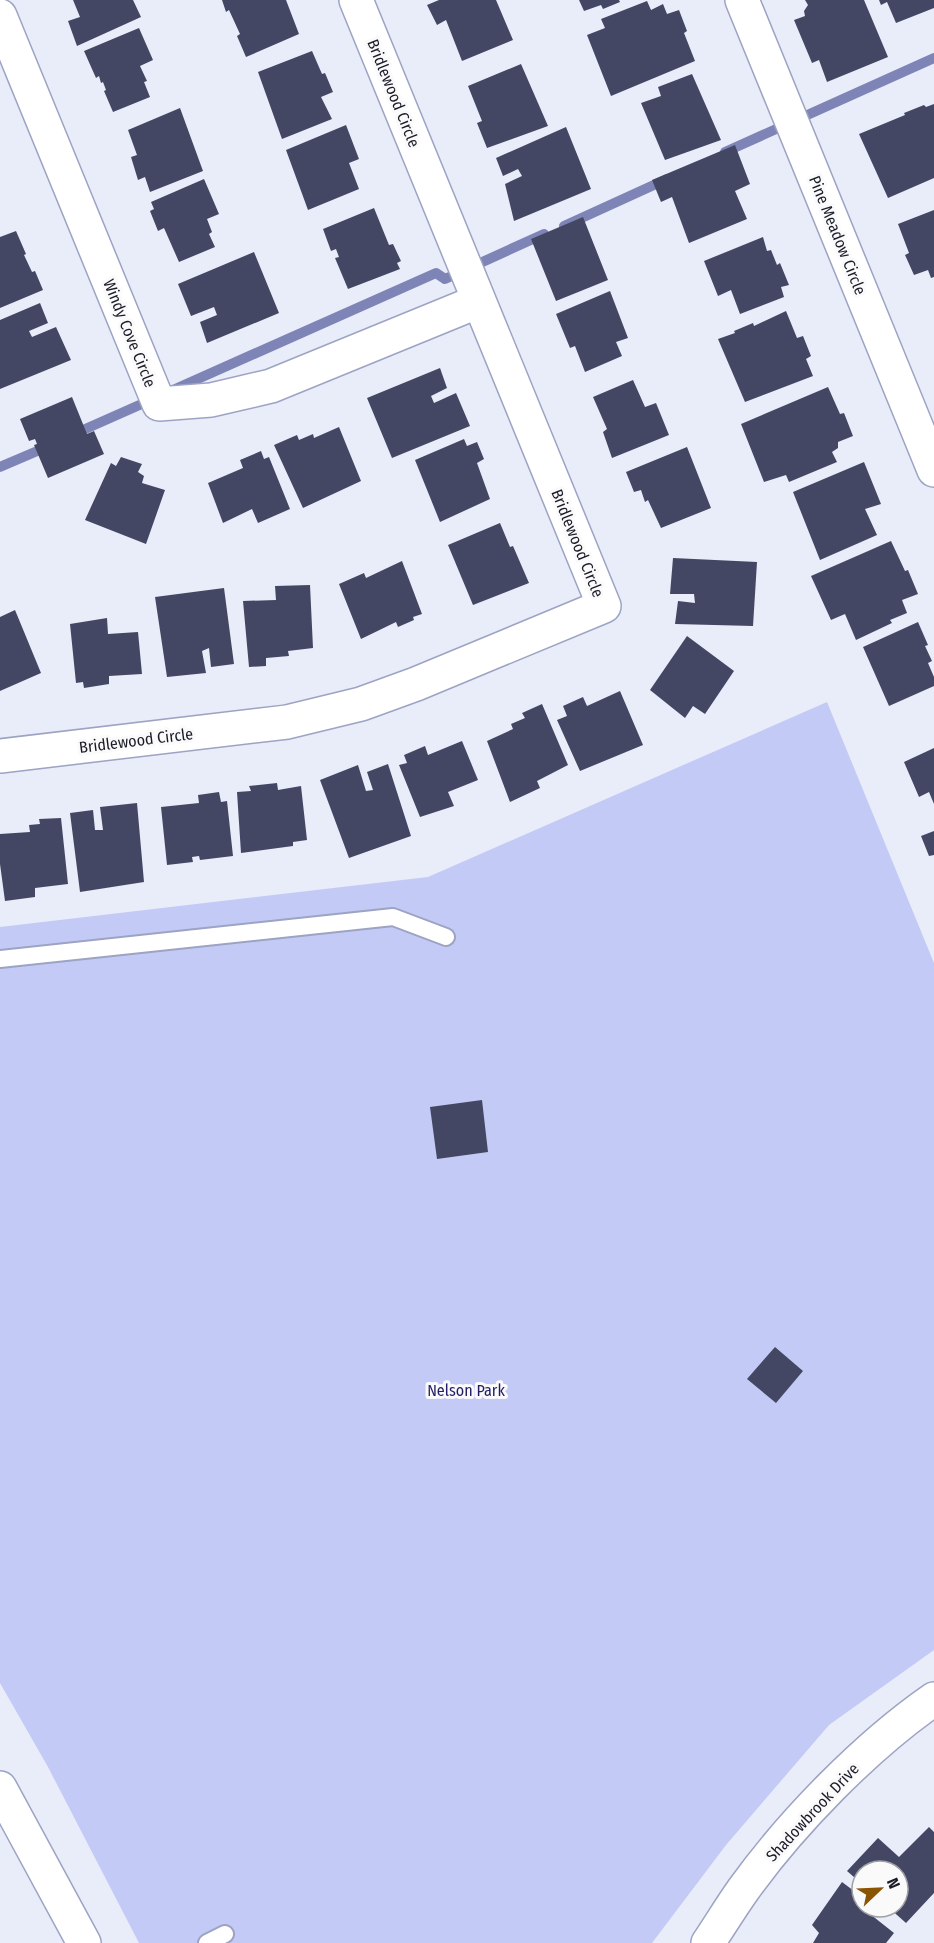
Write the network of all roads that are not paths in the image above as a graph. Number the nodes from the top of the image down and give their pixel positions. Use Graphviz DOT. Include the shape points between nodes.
graph roads {
  1 [pos="356,0"];
  2 [pos="742,0"];
  3 [pos="0,16"];
  4 [pos="479,301"];
  5 [pos="934,470"];
  6 [pos="0,756"];
  7 [pos="446,937"];
  8 [pos="0,959"];
  9 [pos="934,1699"];
  10 [pos="0,1788"];
  11 [pos="9,1824"];
  12 [pos="225,1934"];
  13 [pos="84,1943"];
  14 [pos="207,1943"];
  15 [pos="708,1943"];
  1 -- 4 [label="street, Bridlewood Circle"];
  2 -- 5 [label="street, Pine Meadow Circle"];
  3 -- 4 [label="street, Windy Cove Circle" via="159,404 211,400 271,386"];
  4 -- 6 [label="street, Bridlewood Circle" via="604,606 361,704 286,722"];
  7 -- 8 [label="lane" via="393,917"];
  9 -- 15 [label="street, Shadowbrook Drive" via="856,1763 796,1825 744,1888"];
  10 -- 11 [label="street"];
  11 -- 13 [label="street"];
  12 -- 14 [label="lane"];
}
